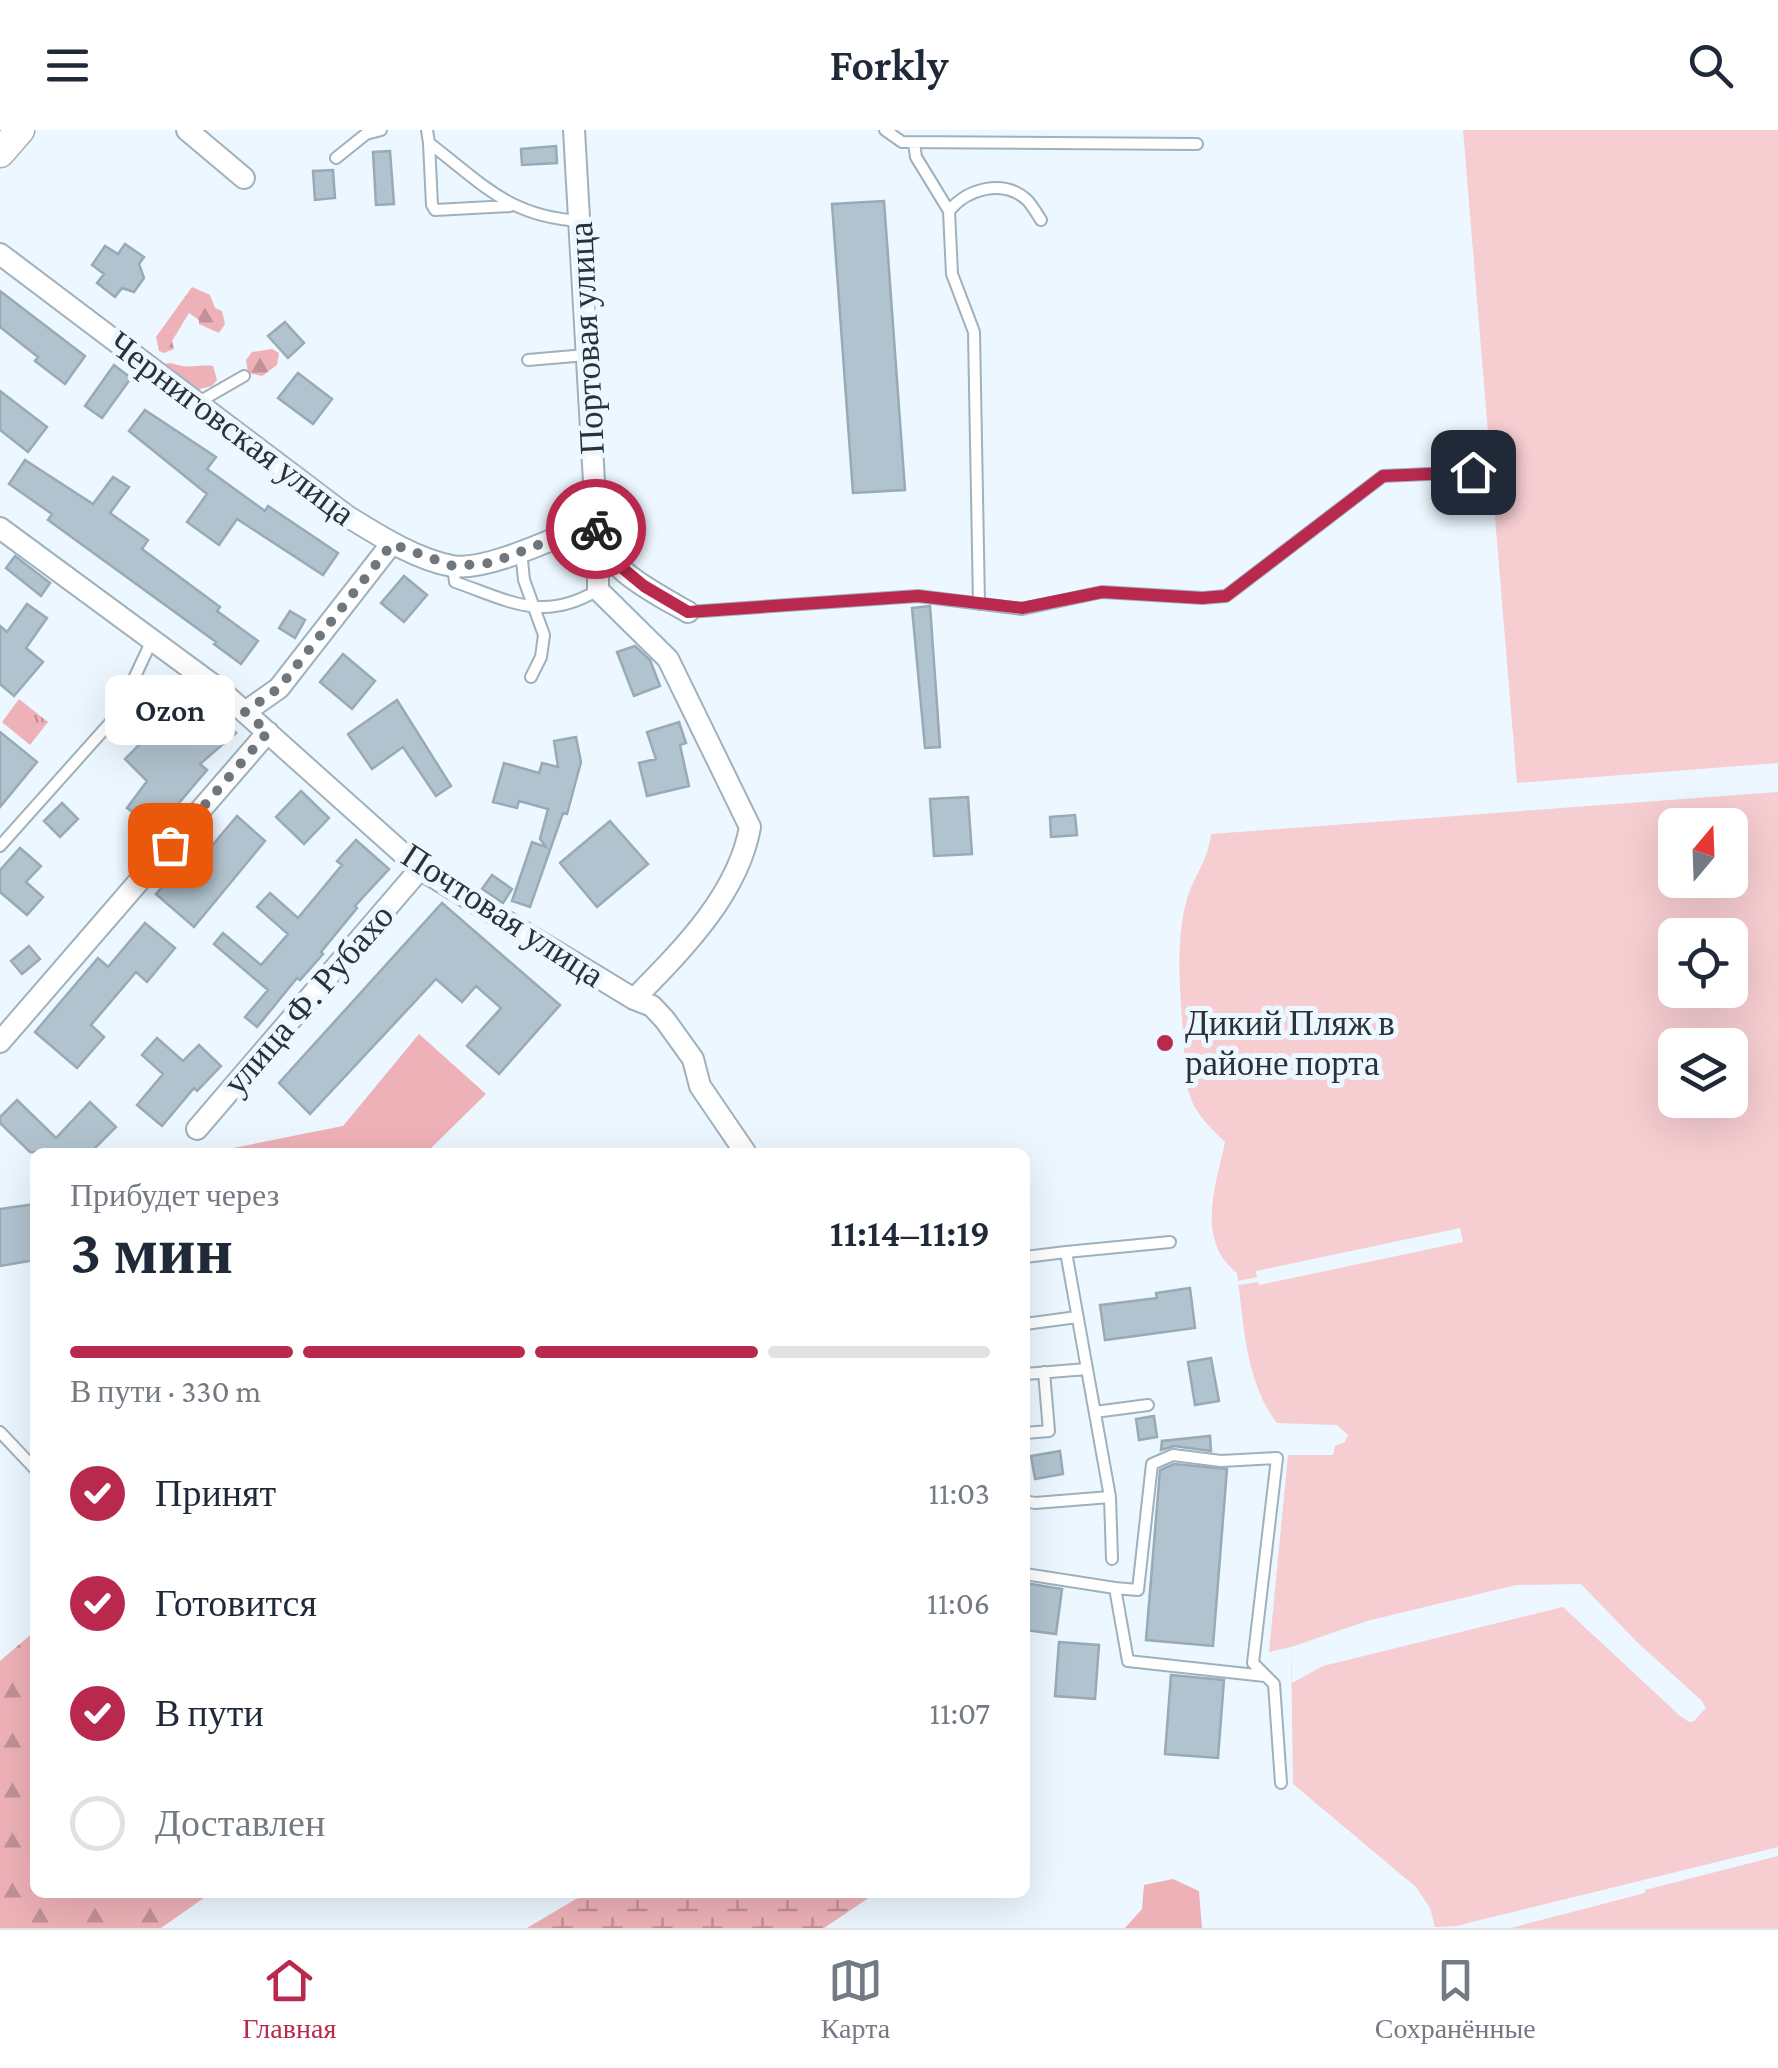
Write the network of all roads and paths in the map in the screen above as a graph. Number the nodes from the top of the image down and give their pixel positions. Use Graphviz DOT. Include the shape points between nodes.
graph roads {
  1 [pos="20,130"];
  2 [pos="186,130"];
  3 [pos="381,130"];
  4 [pos="427,130"];
  5 [pos="574,130"];
  6 [pos="884,130"];
  7 [pos="914,142"];
  8 [pos="428,143"];
  9 [pos="1197,144"];
  10 [pos="0,154"];
  11 [pos="336,158"];
  12 [pos="244,178"];
  13 [pos="511,206"];
  14 [pos="948,211"];
  15 [pos="580,220"];
  16 [pos="1041,220"];
  17 [pos="0,254"];
  18 [pos="587,354"];
  19 [pos="528,360"];
  20 [pos="244,376"];
  21 [pos="197,404"];
  22 [pos="1494,471"];
  23 [pos="593,524"];
  24 [pos="0,528"];
  25 [pos="392,544"];
  26 [pos="521,550"];
  27 [pos="609,557"];
  28 [pos="453,566"];
  29 [pos="598,590"];
  30 [pos="979,604"];
  31 [pos="533,609"];
  32 [pos="688,612"];
  33 [pos="152,640"];
  34 [pos="531,677"];
  35 [pos="245,712"];
  36 [pos="268,732"];
  37 [pos="0,846"];
  38 [pos="420,869"];
  39 [pos="634,999"];
  40 [pos="0,1042"];
  41 [pos="196,1128"];
  42 [pos="742,1148"];
  43 [pos="1170,1242"];
  44 [pos="1066,1252"];
  45 [pos="1030,1256"];
  46 [pos="1077,1318"];
  47 [pos="1030,1323"];
  48 [pos="1086,1369"];
  49 [pos="1044,1372"];
  50 [pos="1030,1373"];
  51 [pos="1148,1405"];
  52 [pos="1094,1412"];
  53 [pos="0,1432"];
  54 [pos="1030,1432"];
  55 [pos="30,1464"];
  56 [pos="1110,1497"];
  57 [pos="1030,1502"];
  58 [pos="1112,1559"];
  59 [pos="1030,1575"];
  60 [pos="1115,1588"];
  61 [pos="1267,1676"];
  62 [pos="1281,1782"];
  1 -- 10 [label="street"];
  2 -- 12 [label="street"];
  3 -- 11 [label="lane"];
  4 -- 8 [label="lane"];
  5 -- 15 [label="street, Портовая улица"];
  6 -- 7 [label="lane"];
  7 -- 9 [label="lane"];
  7 -- 14 [label="lane"];
  8 -- 13 [label="lane"];
  8 -- 13 [label="lane" via="435,210"];
  13 -- 15 [label="lane" via="546,219"];
  14 -- 16 [label="lane" via="978,188 1006,190 1026,198"];
  14 -- 30 [label="lane" via="952,274 974,332"];
  15 -- 18 [label="street, Портовая улица"];
  17 -- 21 [label="street, Черниговская улица"];
  18 -- 19 [label="lane"];
  18 -- 23 [label="street, Портовая улица"];
  20 -- 21 [label="lane"];
  21 -- 25 [label="street, Черниговская улица"];
  22 -- 30 [label="lane" via="1383,476 1226,596 1102,592 1022,608"];
  23 -- 26 [label="street, Черниговская улица"];
  23 -- 27 [label="street, Портовая улица"];
  24 -- 33 [label="street, Почтовая улица"];
  25 -- 28 [label="street, Черниговская улица"];
  25 -- 35 [label="street" via="279,688"];
  26 -- 28 [label="street, Черниговская улица" via="491,563"];
  26 -- 31 [label="lane"];
  27 -- 29 [label="street" via="598,573"];
  27 -- 32 [label="street, Портовая улица"];
  28 -- 31 [label="lane" via="454,582"];
  29 -- 31 [label="lane" via="577,603"];
  29 -- 39 [label="street" via="668,659 750,827 745,855 719,898 684,949"];
  30 -- 32 [label="lane" via="918,596"];
  31 -- 34 [label="lane" via="544,634"];
  33 -- 35 [label="street, Почтовая улица"];
  33 -- 37 [label="lane" via="116,715"];
  35 -- 36 [label="street, Почтовая улица"];
  36 -- 38 [label="street, Почтовая улица"];
  36 -- 40 [label="street"];
  38 -- 39 [label="street, Почтовая улица"];
  38 -- 41 [label="street, улица Ф. Рубахо"];
  39 -- 42 [label="street, Почтовая улица" via="652,1006 693,1058 700,1086"];
  43 -- 44 [label="lane"];
  44 -- 45 [label="lane"];
  44 -- 46 [label="lane"];
  46 -- 47 [label="lane"];
  46 -- 48 [label="lane"];
  48 -- 49 [label="lane"];
  48 -- 52 [label="lane"];
  49 -- 50 [label="lane"];
  49 -- 54 [label="lane" via="1049,1431"];
  51 -- 52 [label="lane"];
  52 -- 56 [label="lane"];
  53 -- 55 [label="lane"];
  56 -- 57 [label="lane"];
  56 -- 58 [label="lane"];
  59 -- 60 [label="lane"];
  60 -- 61 [label="lane" via="1128,1661"];
  60 -- 61 [label="lane" via="1138,1590 1152,1464 1173,1455 1278,1458 1252,1663"];
  61 -- 62 [label="lane" via="1274,1684"];
}
